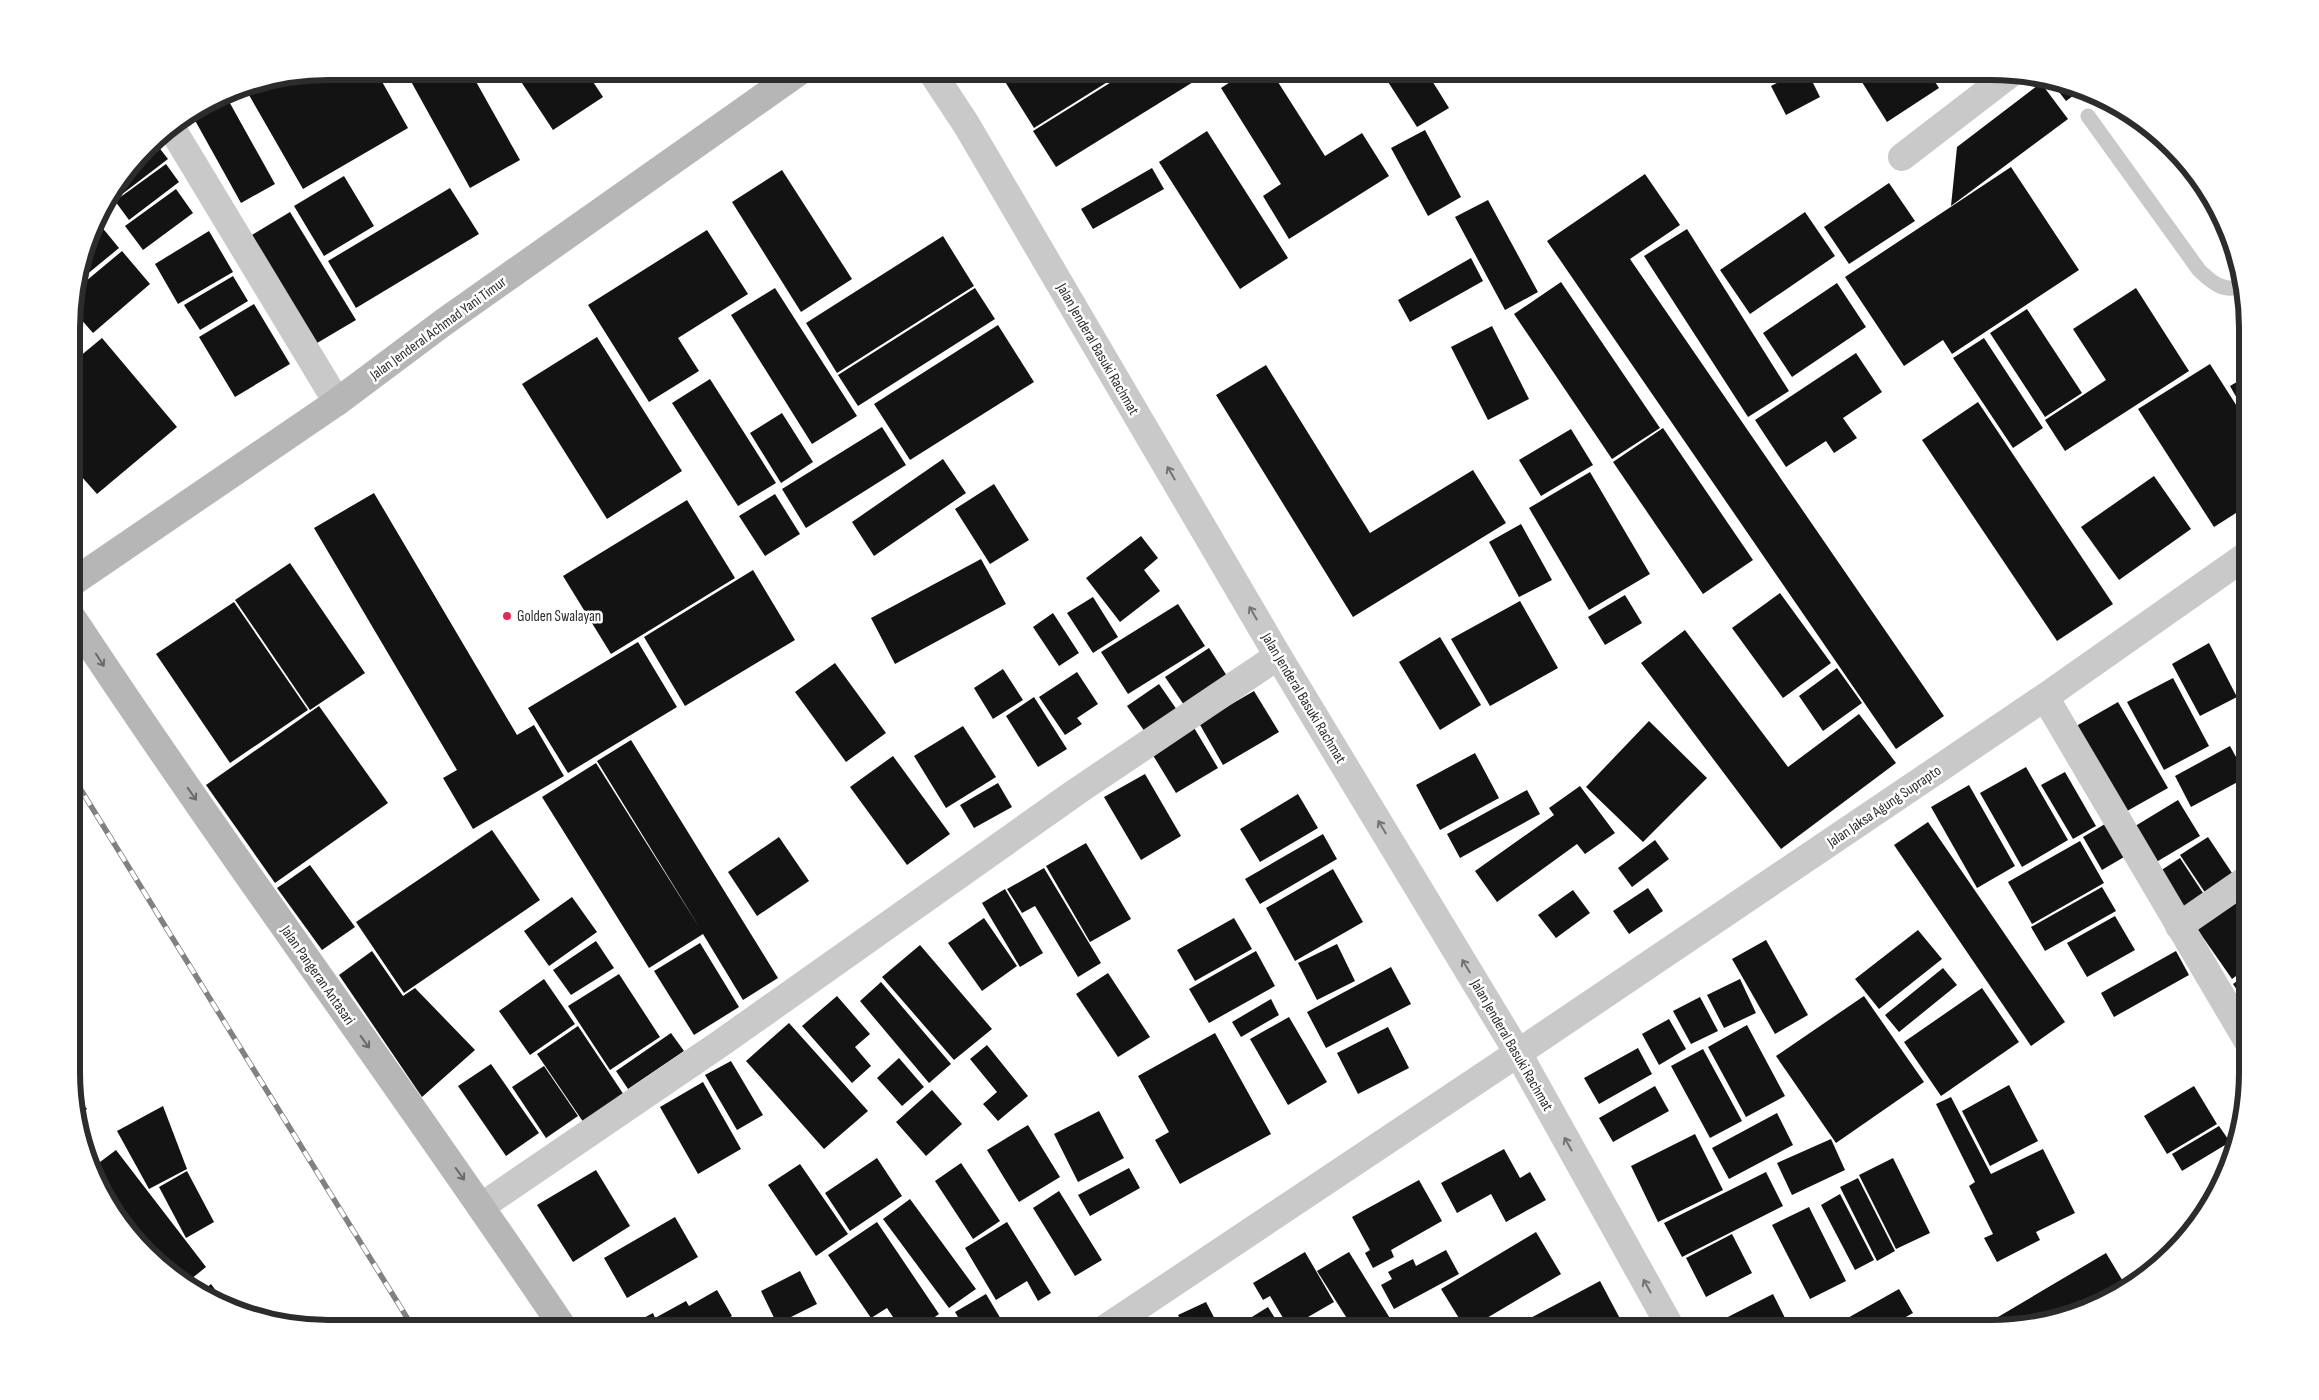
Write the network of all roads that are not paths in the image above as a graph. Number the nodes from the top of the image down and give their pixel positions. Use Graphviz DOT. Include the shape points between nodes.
graph roads {
  1 [pos="787,80"];
  2 [pos="937,80"];
  3 [pos="2001,81"];
  4 [pos="2088,116"];
  5 [pos="175,133"];
  6 [pos="1902,157"];
  7 [pos="2235,287"];
  8 [pos="337,402"];
  9 [pos="2239,561"];
  10 [pos="80,577"];
  11 [pos="80,630"];
  12 [pos="1278,656"];
  13 [pos="2044,697"];
  14 [pos="2239,885"];
  15 [pos="2179,926"];
  16 [pos="2239,1027"];
  17 [pos="1518,1053"];
  18 [pos="482,1206"];
  19 [pos="558,1320"];
  20 [pos="1118,1320"];
  21 [pos="1667,1320"];
  1 -- 8 [label="main road, Jalan Jenderal Achmad Yani Timur" via="444,322"];
  12 -- 2 [label="street, Jalan Jenderal Basuki Rachmat, one-way" via="971,132"];
  3 -- 6 [label="street"];
  4 -- 7 [label="lane" via="2199,270 2223,288"];
  5 -- 8 [label="street"];
  8 -- 10 [label="main road, Jalan Jenderal Achmad Yani Timur"];
  9 -- 13 [label="street, Jalan Jaksa Agung Suprapto"];
  11 -- 18 [label="main road, Jalan Pangeran Antasari, one-way" via="336,1002"];
  17 -- 12 [label="street, Jalan Jenderal Basuki Rachmat, one-way"];
  12 -- 18 [label="street" via="1076,792 724,1041"];
  13 -- 15 [label="street"];
  13 -- 17 [label="street, Jalan Jaksa Agung Suprapto"];
  14 -- 15 [label="street"];
  15 -- 16 [label="street"];
  17 -- 20 [label="street, Jalan Jaksa Agung Suprapto"];
  21 -- 17 [label="street, Jalan Jenderal Basuki Rachmat, one-way"];
  18 -- 19 [label="main road, Jalan Pangeran Antasari"];
}
